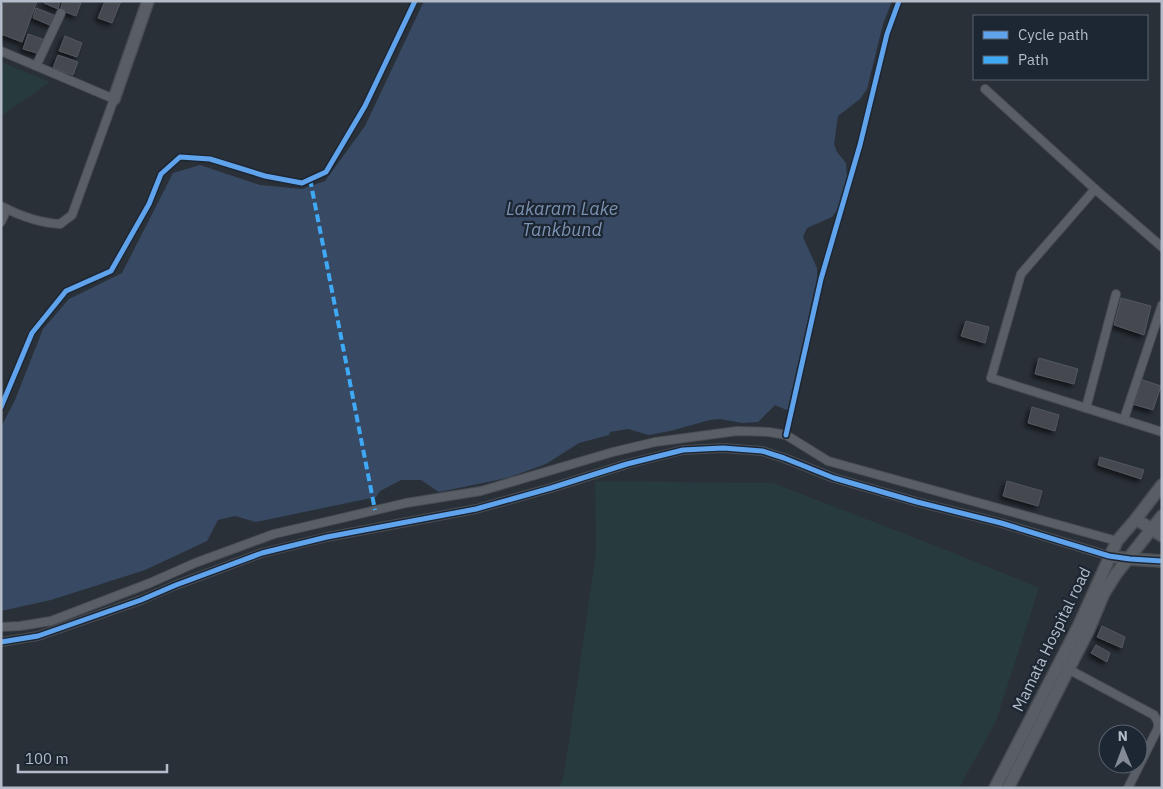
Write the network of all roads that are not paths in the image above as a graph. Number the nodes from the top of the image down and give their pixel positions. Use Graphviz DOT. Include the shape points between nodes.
graph roads {
  1 [pos="148,1"];
  2 [pos="61,13"];
  3 [pos="1,51"];
  4 [pos="36,66"];
  5 [pos="985,89"];
  6 [pos="114,99"];
  7 [pos="1095,189"];
  8 [pos="4,207"];
  9 [pos="1,222"];
  10 [pos="1162,247"];
  11 [pos="1116,294"];
  12 [pos="1162,305"];
  13 [pos="1086,408"];
  14 [pos="1124,419"];
  15 [pos="1162,432"];
  16 [pos="828,460"];
  17 [pos="822,473"];
  18 [pos="1162,486"];
  19 [pos="1162,516"];
  20 [pos="1136,519"];
  21 [pos="1157,534"];
  22 [pos="1117,541"];
  23 [pos="1109,556"];
  24 [pos="1130,559"];
  25 [pos="1162,561"];
  26 [pos="1,627"];
  27 [pos="1,642"];
  28 [pos="1068,669"];
  29 [pos="995,788"];
  30 [pos="1008,788"];
  31 [pos="1128,788"];
  1 -- 6 [label="street"];
  2 -- 4 [label="street"];
  3 -- 4 [label="street"];
  4 -- 6 [label="street"];
  5 -- 7 [label="street"];
  6 -- 8 [label="street" via="72,215 60,224 49,224 22,217"];
  7 -- 10 [label="street"];
  7 -- 13 [label="street" via="1021,274 991,378"];
  8 -- 9 [label="street"];
  11 -- 13 [label="street"];
  12 -- 14 [label="street"];
  13 -- 14 [label="street"];
  14 -- 15 [label="street"];
  16 -- 17 [label="street"];
  16 -- 22 [label="street"];
  16 -- 26 [label="street" via="786,435 769,432 737,431 655,442 481,492 406,503 274,534 194,562 150,583 51,621"];
  17 -- 23 [label="street"];
  17 -- 27 [label="street" via="762,451 723,448 683,450 476,509 262,554 38,636"];
  18 -- 20 [label="street, Mamata Hospital road"];
  19 -- 21 [label="street, Mamata Hospital road"];
  20 -- 21 [label="street"];
  20 -- 22 [label="street, Mamata Hospital road"];
  21 -- 24 [label="street, Mamata Hospital road"];
  22 -- 23 [label="street, Mamata Hospital road"];
  23 -- 24 [label="street"];
  23 -- 29 [label="street, Mamata Hospital road" via="1079,625"];
  24 -- 25 [label="street"];
  24 -- 28 [label="street, Mamata Hospital road" via="1104,594"];
  28 -- 30 [label="street, Mamata Hospital road"];
  28 -- 31 [label="street" via="1157,719 1158,728"];
}
